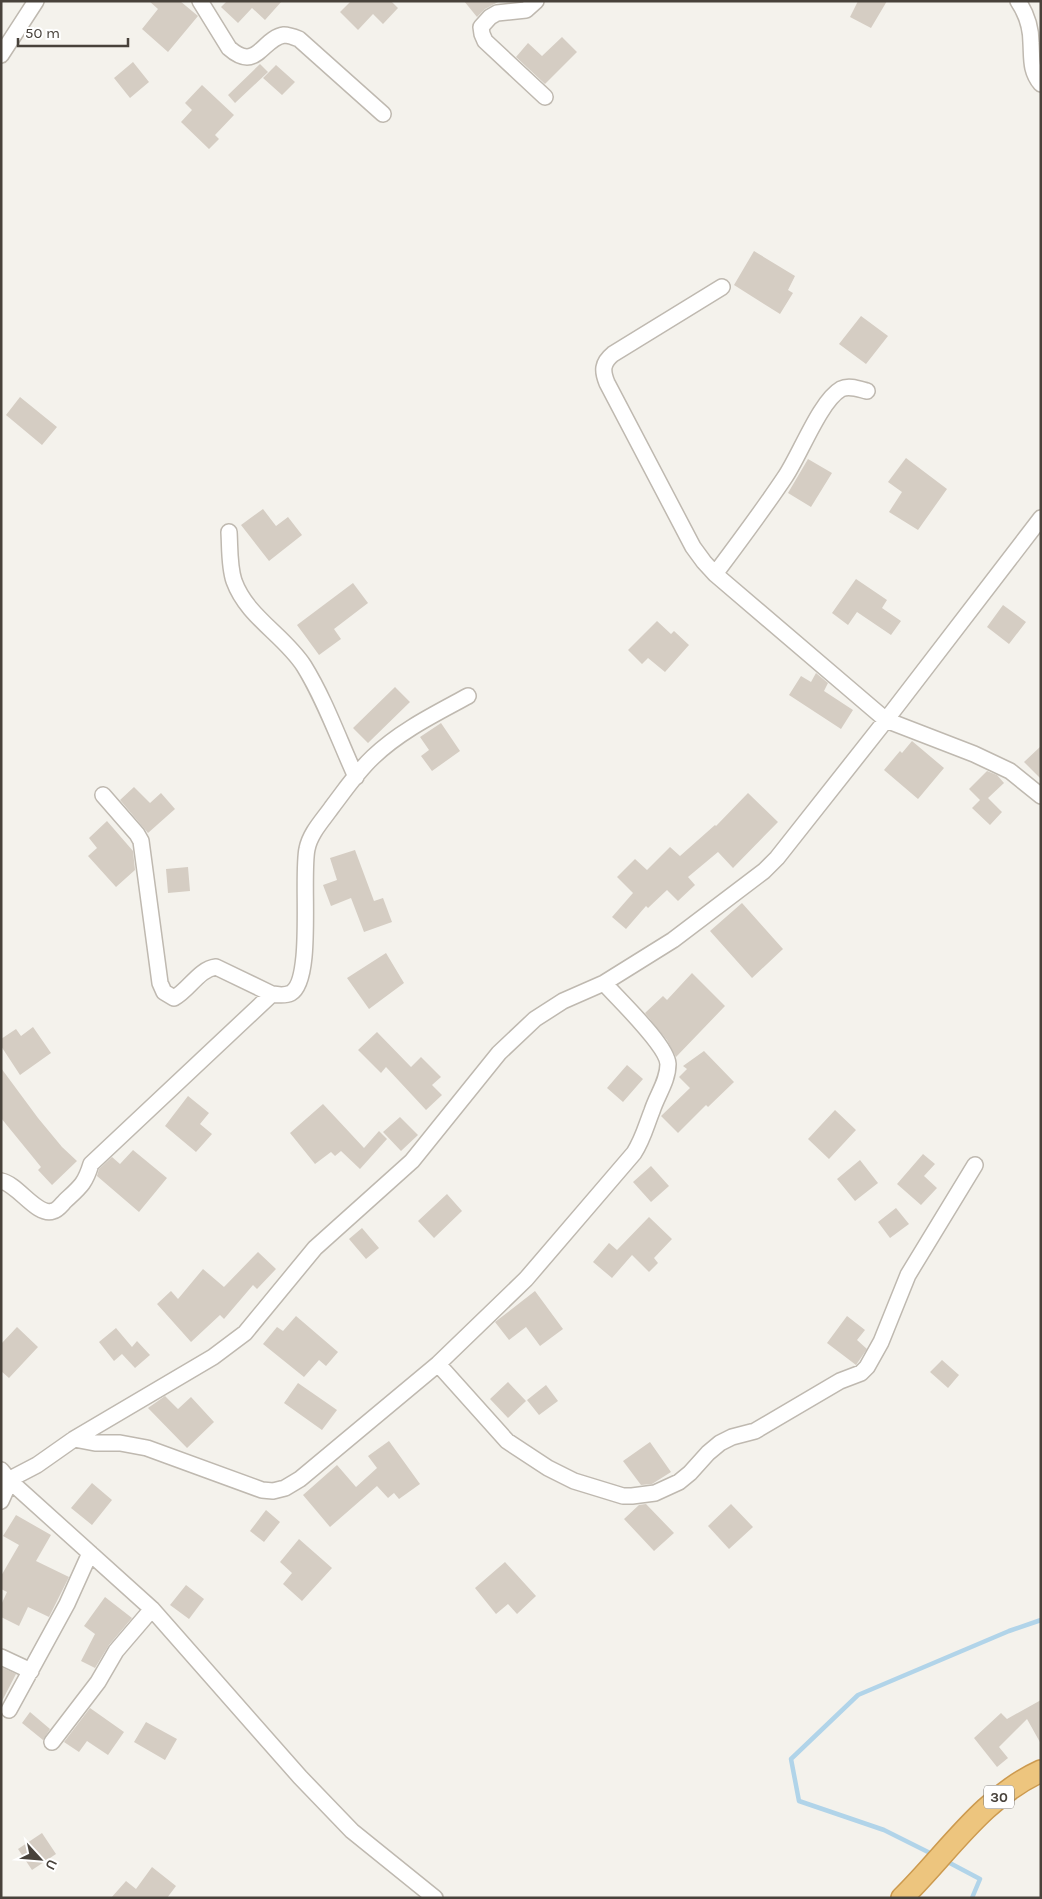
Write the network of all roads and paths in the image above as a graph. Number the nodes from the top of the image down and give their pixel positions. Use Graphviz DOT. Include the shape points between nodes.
graph roads {
  1 [pos="36,1"];
  2 [pos="200,1"];
  3 [pos="536,1"];
  4 [pos="1018,1"];
  5 [pos="1,55"];
  6 [pos="1041,84"];
  7 [pos="545,97"];
  8 [pos="383,114"];
  9 [pos="722,287"];
  10 [pos="867,391"];
  11 [pos="1041,518"];
  12 [pos="229,532"];
  13 [pos="715,574"];
  14 [pos="468,696"];
  15 [pos="886,720"];
  16 [pos="356,777"];
  17 [pos="104,794"];
  18 [pos="1041,796"];
  19 [pos="604,983"];
  20 [pos="272,994"];
  21 [pos="974,1165"];
  22 [pos="1,1181"];
  23 [pos="438,1364"];
  24 [pos="74,1438"];
  25 [pos="6,1476"];
  26 [pos="1,1501"];
  27 [pos="90,1553"];
  28 [pos="152,1609"];
  29 [pos="1,1657"];
  30 [pos="31,1671"];
  31 [pos="9,1710"];
  32 [pos="52,1742"];
  33 [pos="1041,1771"];
  34 [pos="907,1893"];
  35 [pos="435,1898"];
  1 -- 5 [label="street"];
  2 -- 8 [label="street" via="236,54 243,57 258,53 283,35 299,39"];
  3 -- 7 [label="street" via="526,10 507,11 490,17 481,27 485,41"];
  4 -- 6 [label="street" via="1030,31 1034,73"];
  9 -- 13 [label="street" via="613,354 603,367 607,383 693,547"];
  10 -- 13 [label="street" via="842,388 829,400 786,476"];
  11 -- 15 [label="street"];
  12 -- 16 [label="street" via="231,566 240,594 303,666"];
  13 -- 15 [label="street"];
  14 -- 16 [label="street" via="389,743"];
  15 -- 18 [label="street" via="1010,771"];
  15 -- 19 [label="street" via="764,871 673,940"];
  16 -- 20 [label="street" via="313,833 307,848 302,976 292,992"];
  17 -- 20 [label="street" via="141,842 160,983 164,992 174,998 204,972 216,967"];
  19 -- 23 [label="street" via="657,1040 668,1062 667,1075 646,1131 634,1153 526,1279"];
  19 -- 24 [label="street" via="563,1001 518,1034 412,1161 315,1248 245,1333 213,1357"];
  20 -- 22 [label="street" via="91,1164 85,1181 55,1210 39,1208 14,1186"];
  21 -- 23 [label="street" via="908,1275 881,1342 867,1367 755,1431 720,1443 690,1474 655,1493 623,1496 574,1481 548,1468 507,1441"];
  23 -- 24 [label="street" via="300,1479 273,1491 250,1486 147,1448"];
  24 -- 25 [label="street"];
  25 -- 26 [label="street"];
  25 -- 27 [label="street"];
  27 -- 28 [label="street"];
  27 -- 30 [label="street"];
  28 -- 32 [label="street" via="116,1650 98,1682"];
  28 -- 35 [label="street" via="352,1831"];
  29 -- 30 [label="street"];
  30 -- 31 [label="street"];
  33 -- 34 [label="highway, 30" via="1022,1779 998,1798 963,1830"];
}
